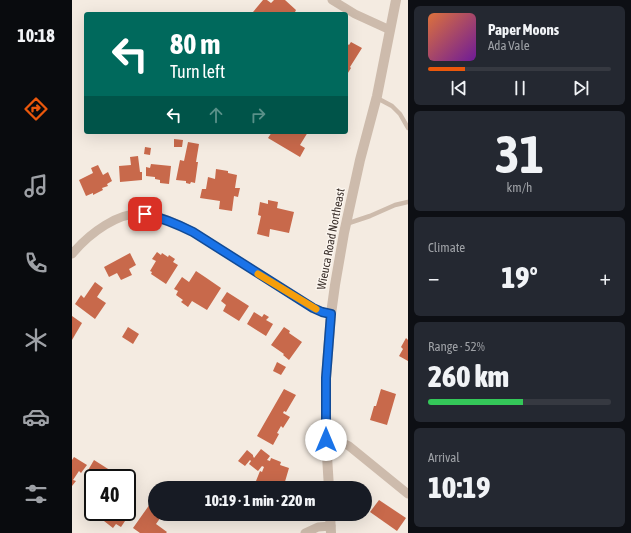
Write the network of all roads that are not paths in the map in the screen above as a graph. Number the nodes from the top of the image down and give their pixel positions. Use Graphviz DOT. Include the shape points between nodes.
graph roads {
  1 [pos="332,0"];
  2 [pos="396,0"];
  3 [pos="390,30"];
  4 [pos="376,98"];
  5 [pos="408,128"];
  6 [pos="408,202"];
  7 [pos="346,224"];
  8 [pos="72,254"];
  9 [pos="331,314"];
  10 [pos="326,440"];
  11 [pos="329,481"];
  12 [pos="408,494"];
  13 [pos="331,529"];
  14 [pos="305,533"];
  1 -- 3 [label="street"];
  2 -- 3 [label="street, Wieuca Road Northeast"];
  3 -- 4 [label="street, Wieuca Road Northeast"];
  4 -- 5 [label="lane" via="392,106"];
  4 -- 7 [label="street, Wieuca Road Northeast"];
  6 -- 7 [label="lane"];
  7 -- 9 [label="street, Wieuca Road Northeast"];
  8 -- 9 [label="street" via="104,225 119,218 131,214 158,217 193,232 313,308"];
  9 -- 10 [label="street, Wieuca Road Northeast" via="326,378"];
  10 -- 11 [label="street, Wieuca Road Northeast"];
  10 -- 12 [label="street" via="339,441 349,446"];
  13 -- 14 [label="street" via="318,527"];
}
